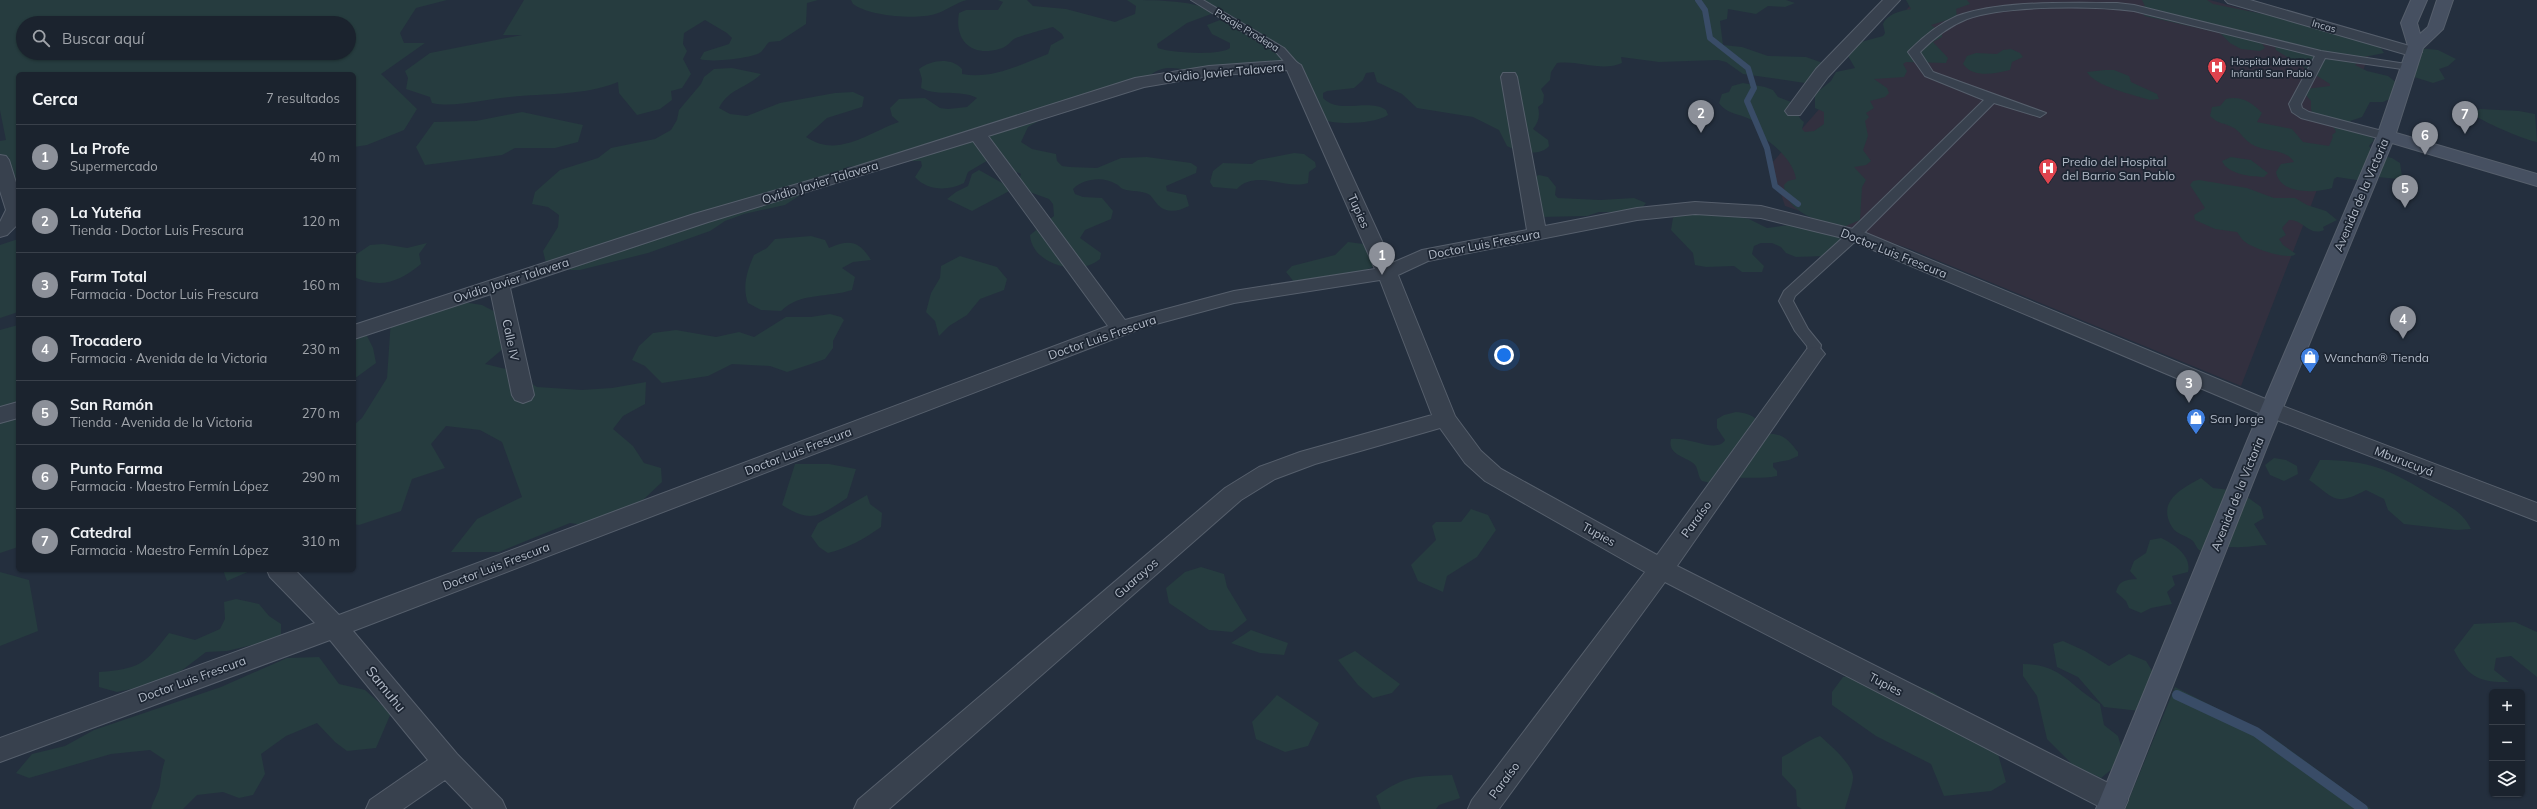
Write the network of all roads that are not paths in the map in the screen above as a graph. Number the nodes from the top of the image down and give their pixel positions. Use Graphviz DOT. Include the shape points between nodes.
graph roads {
  1 [pos="1196,0"];
  2 [pos="1892,0"];
  3 [pos="2233,0"];
  4 [pos="2419,0"];
  5 [pos="2445,0"];
  6 [pos="2137,4"];
  7 [pos="2321,54"];
  8 [pos="2413,55"];
  9 [pos="1293,65"];
  10 [pos="1509,77"];
  11 [pos="1992,99"];
  12 [pos="1794,111"];
  13 [pos="2040,113"];
  14 [pos="977,134"];
  15 [pos="2386,136"];
  16 [pos="0,160"];
  17 [pos="2537,180"];
  18 [pos="0,231"];
  19 [pos="1537,233"];
  20 [pos="1854,235"];
  21 [pos="1386,273"];
  22 [pos="499,284"];
  23 [pos="1120,328"];
  24 [pos="356,331"];
  25 [pos="1814,354"];
  26 [pos="523,395"];
  27 [pos="2272,410"];
  28 [pos="16,411"];
  29 [pos="0,415"];
  30 [pos="1445,419"];
  31 [pos="2537,512"];
  32 [pos="1661,569"];
  33 [pos="281,572"];
  34 [pos="335,627"];
  35 [pos="0,750"];
  36 [pos="446,763"];
  37 [pos="2112,805"];
  38 [pos="380,809"];
  39 [pos="492,809"];
  40 [pos="868,809"];
  41 [pos="1482,809"];
  1 -- 9 [label="lane, Pasaje Prodepa" via="1280,50"];
  2 -- 12 [label="street" via="1822,73"];
  3 -- 8 [label="street, Incas"];
  4 -- 8 [label="main road" via="2409,24"];
  5 -- 8 [label="main road, Avenida de la Victoria" via="2435,29"];
  6 -- 7 [label="lane"];
  6 -- 11 [label="lane" via="2004,8 1967,15 1927,38 1914,52 1929,74"];
  7 -- 8 [label="lane"];
  7 -- 15 [label="lane" via="2295,104 2296,110 2305,115"];
  8 -- 15 [label="main road, Avenida de la Victoria"];
  9 -- 14 [label="street, Ovidio Javier Talavera" via="1162,77"];
  9 -- 21 [label="street, Tupies"];
  10 -- 19 [label="street"];
  11 -- 13 [label="lane"];
  11 -- 20 [label="lane"];
  14 -- 22 [label="street, Ovidio Javier Talavera" via="701,218"];
  14 -- 23 [label="street"];
  15 -- 17 [label="main road"];
  15 -- 27 [label="main road, Avenida de la Victoria"];
  16 -- 18 [label="street" via="15,210 8,225"];
  19 -- 20 [label="street, Doctor Luis Frescura" via="1637,214 1695,208 1761,212"];
  19 -- 21 [label="street, Doctor Luis Frescura" via="1422,256"];
  20 -- 25 [label="lane, Paraíso" via="1789,294 1786,301 1802,331 1814,345"];
  20 -- 27 [label="street, Doctor Luis Frescura"];
  21 -- 23 [label="street, Doctor Luis Frescura" via="1234,297"];
  21 -- 30 [label="street, Tupies"];
  22 -- 24 [label="street, Ovidio Javier Talavera"];
  22 -- 26 [label="street, Calle IV"];
  23 -- 34 [label="street, Doctor Luis Frescura"];
  25 -- 32 [label="street, Paraíso"];
  27 -- 31 [label="street, Mburucuyá"];
  27 -- 37 [label="main road, Avenida de la Victoria"];
  28 -- 29 [label="street"];
  30 -- 32 [label="street, Tupies" via="1473,457 1493,475"];
  30 -- 40 [label="street, Guarayos" via="1267,472 1233,494"];
  32 -- 37 [label="street, Tupies"];
  32 -- 41 [label="street, Paraíso"];
  33 -- 34 [label="street, Samuhu"];
  34 -- 35 [label="street, Doctor Luis Frescura"];
  34 -- 36 [label="street, Samuhu"];
  36 -- 38 [label="street"];
  36 -- 39 [label="street, Samuhu"];
}
